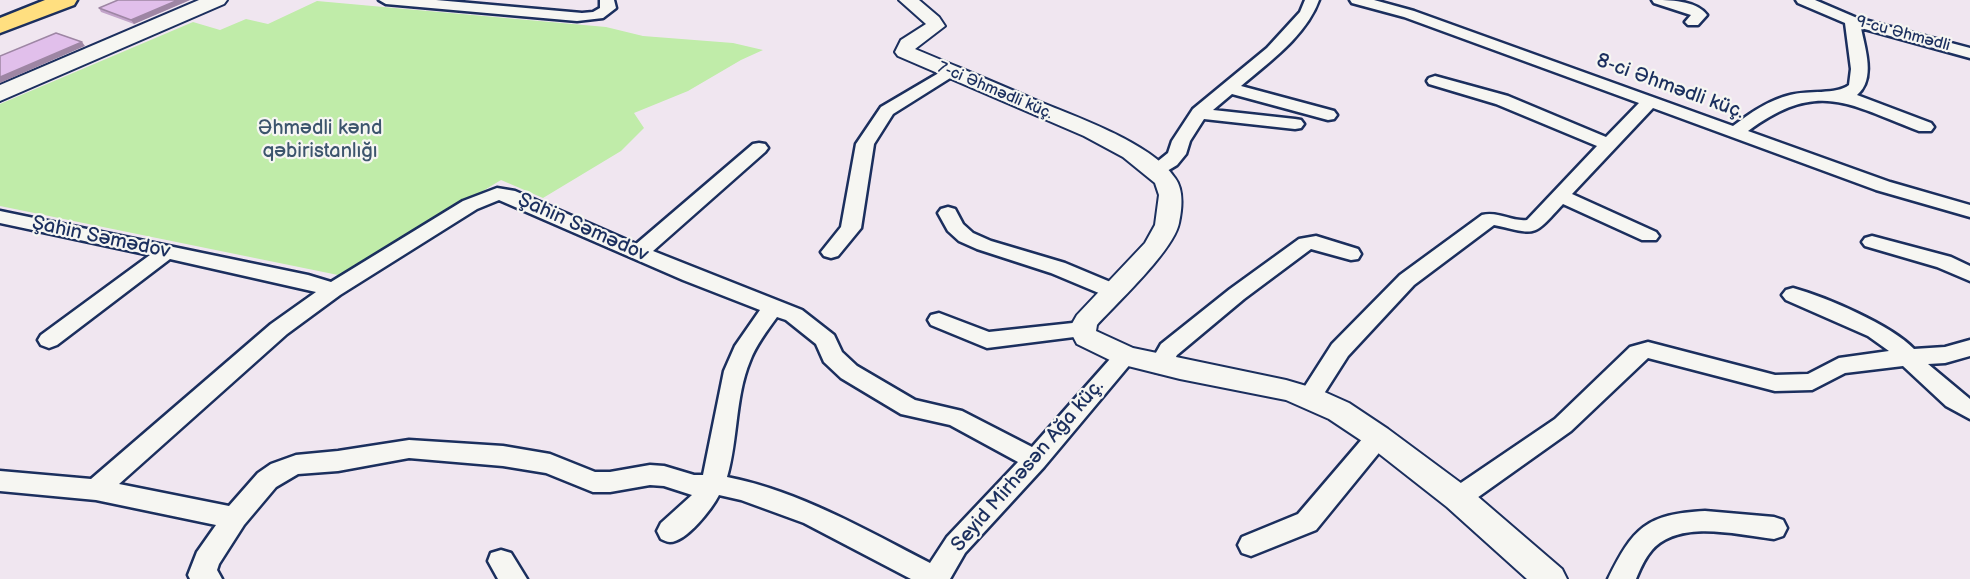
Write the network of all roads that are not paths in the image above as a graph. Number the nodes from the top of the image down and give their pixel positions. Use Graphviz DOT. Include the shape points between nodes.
graph roads {
  1 [pos="66,0"];
  2 [pos="217,0"];
  3 [pos="386,0"];
  4 [pos="606,0"];
  5 [pos="908,0"];
  6 [pos="1312,0"];
  7 [pos="1357,0"];
  8 [pos="1659,0"];
  9 [pos="1803,0"];
  10 [pos="1852,21"];
  11 [pos="1694,22"];
  12 [pos="0,26"];
  13 [pos="1970,52"];
  14 [pos="949,72"];
  15 [pos="1435,81"];
  16 [pos="1229,88"];
  17 [pos="0,94"];
  18 [pos="1841,95"];
  19 [pos="1650,101"];
  20 [pos="1200,113"];
  21 [pos="1328,115"];
  22 [pos="1295,124"];
  23 [pos="1925,127"];
  24 [pos="1735,132"];
  25 [pos="1609,145"];
  26 [pos="759,148"];
  27 [pos="1156,170"];
  28 [pos="1560,196"];
  29 [pos="1970,211"];
  30 [pos="948,213"];
  31 [pos="0,217"];
  32 [pos="1649,236"];
  33 [pos="1872,242"];
  34 [pos="167,252"];
  35 [pos="639,252"];
  36 [pos="831,252"];
  37 [pos="1351,254"];
  38 [pos="1970,274"];
  39 [pos="333,290"];
  40 [pos="1113,291"];
  41 [pos="1793,295"];
  42 [pos="772,308"];
  43 [pos="939,320"];
  44 [pos="1082,329"];
  45 [pos="49,340"];
  46 [pos="1970,348"];
  47 [pos="1126,356"];
  48 [pos="1911,358"];
  49 [pos="1160,365"];
  50 [pos="1310,397"];
  51 [pos="1970,410"];
  52 [pos="1378,437"];
  53 [pos="1035,460"];
  54 [pos="0,481"];
  55 [pos="712,484"];
  56 [pos="96,490"];
  57 [pos="1458,498"];
  58 [pos="235,518"];
  59 [pos="1774,528"];
  60 [pos="670,531"];
  61 [pos="1251,545"];
  62 [pos="199,578"];
  63 [pos="935,579"];
  64 [pos="1550,579"];
  65 [pos="1622,579"];
  1 -- 12 [label="main road"];
  2 -- 17 [label="main road"];
  3 -- 4 [label="street" via="577,17 604,13 609,8"];
  5 -- 14 [label="street, 7-ci Əhmədli küç." via="936,26 908,44 905,52"];
  6 -- 16 [label="street" via="1307,14 1274,51"];
  7 -- 19 [label="street, 8-ci Əhmədli küç." via="1409,14"];
  8 -- 11 [label="street" via="1696,12 1700,15"];
  9 -- 10 [label="street, 9-cu Əhmədli"];
  10 -- 13 [label="street, 9-cu Əhmədli"];
  10 -- 18 [label="street" via="1860,81 1854,91"];
  14 -- 27 [label="street, 7-ci Əhmədli küç." via="1092,131"];
  14 -- 36 [label="street" via="887,111 865,144 851,228"];
  15 -- 25 [label="street" via="1488,96"];
  16 -- 20 [label="street"];
  16 -- 21 [label="street"];
  18 -- 23 [label="street"];
  18 -- 24 [label="street" via="1789,100 1771,107"];
  19 -- 24 [label="street, 8-ci Əhmədli küç."];
  19 -- 25 [label="street"];
  20 -- 22 [label="street"];
  20 -- 27 [label="street" via="1177,154"];
  24 -- 29 [label="street, 8-ci Əhmədli küç." via="1892,189"];
  25 -- 28 [label="street"];
  26 -- 35 [label="street"];
  27 -- 40 [label="street" via="1166,181 1170,195 1167,225 1154,247"];
  28 -- 32 [label="street"];
  28 -- 50 [label="street" via="1527,228 1489,219 1407,280 1340,350"];
  30 -- 40 [label="street" via="966,237"];
  31 -- 34 [label="street, Şahin Səmədov"];
  33 -- 38 [label="street" via="1944,262"];
  34 -- 39 [label="street, Şahin Səmədov"];
  34 -- 45 [label="street"];
  35 -- 39 [label="street, Şahin Səmədov" via="508,195 497,194 470,205"];
  35 -- 42 [label="street, Şahin Səmədov"];
  37 -- 49 [label="street" via="1316,242 1306,243 1169,350"];
  39 -- 56 [label="street" via="279,329"];
  40 -- 44 [label="street"];
  41 -- 48 [label="street" via="1876,331"];
  42 -- 53 [label="street, Şahin Səmədov" via="794,315 813,328 826,340 832,356 849,372 909,408 971,423"];
  42 -- 55 [label="street" via="742,351"];
  43 -- 44 [label="street" via="987,340"];
  44 -- 47 [label="street" via="1086,337"];
  46 -- 48 [label="street"];
  47 -- 49 [label="street"];
  47 -- 53 [label="street, Seyid Mirhəsən Ağa küç."];
  48 -- 51 [label="street" via="1926,376"];
  48 -- 57 [label="street" via="1839,366 1812,382 1775,383 1661,352 1638,353 1563,425"];
  49 -- 50 [label="street"];
  50 -- 52 [label="street"];
  52 -- 57 [label="street"];
  52 -- 61 [label="street" via="1307,522"];
  53 -- 63 [label="street, Seyid Mirhəsən Ağa küç." via="956,545"];
  54 -- 56 [label="street"];
  55 -- 58 [label="street" via="694,485 650,475 593,482 550,464 409,449 296,465 280,471 267,480"];
  55 -- 60 [label="street" via="698,507"];
  55 -- 63 [label="street" via="743,490 813,516"];
  56 -- 58 [label="street"];
  57 -- 64 [label="street"];
  58 -- 62 [label="street"];
  59 -- 65 [label="street" via="1707,522 1661,528 1643,542"];
}
